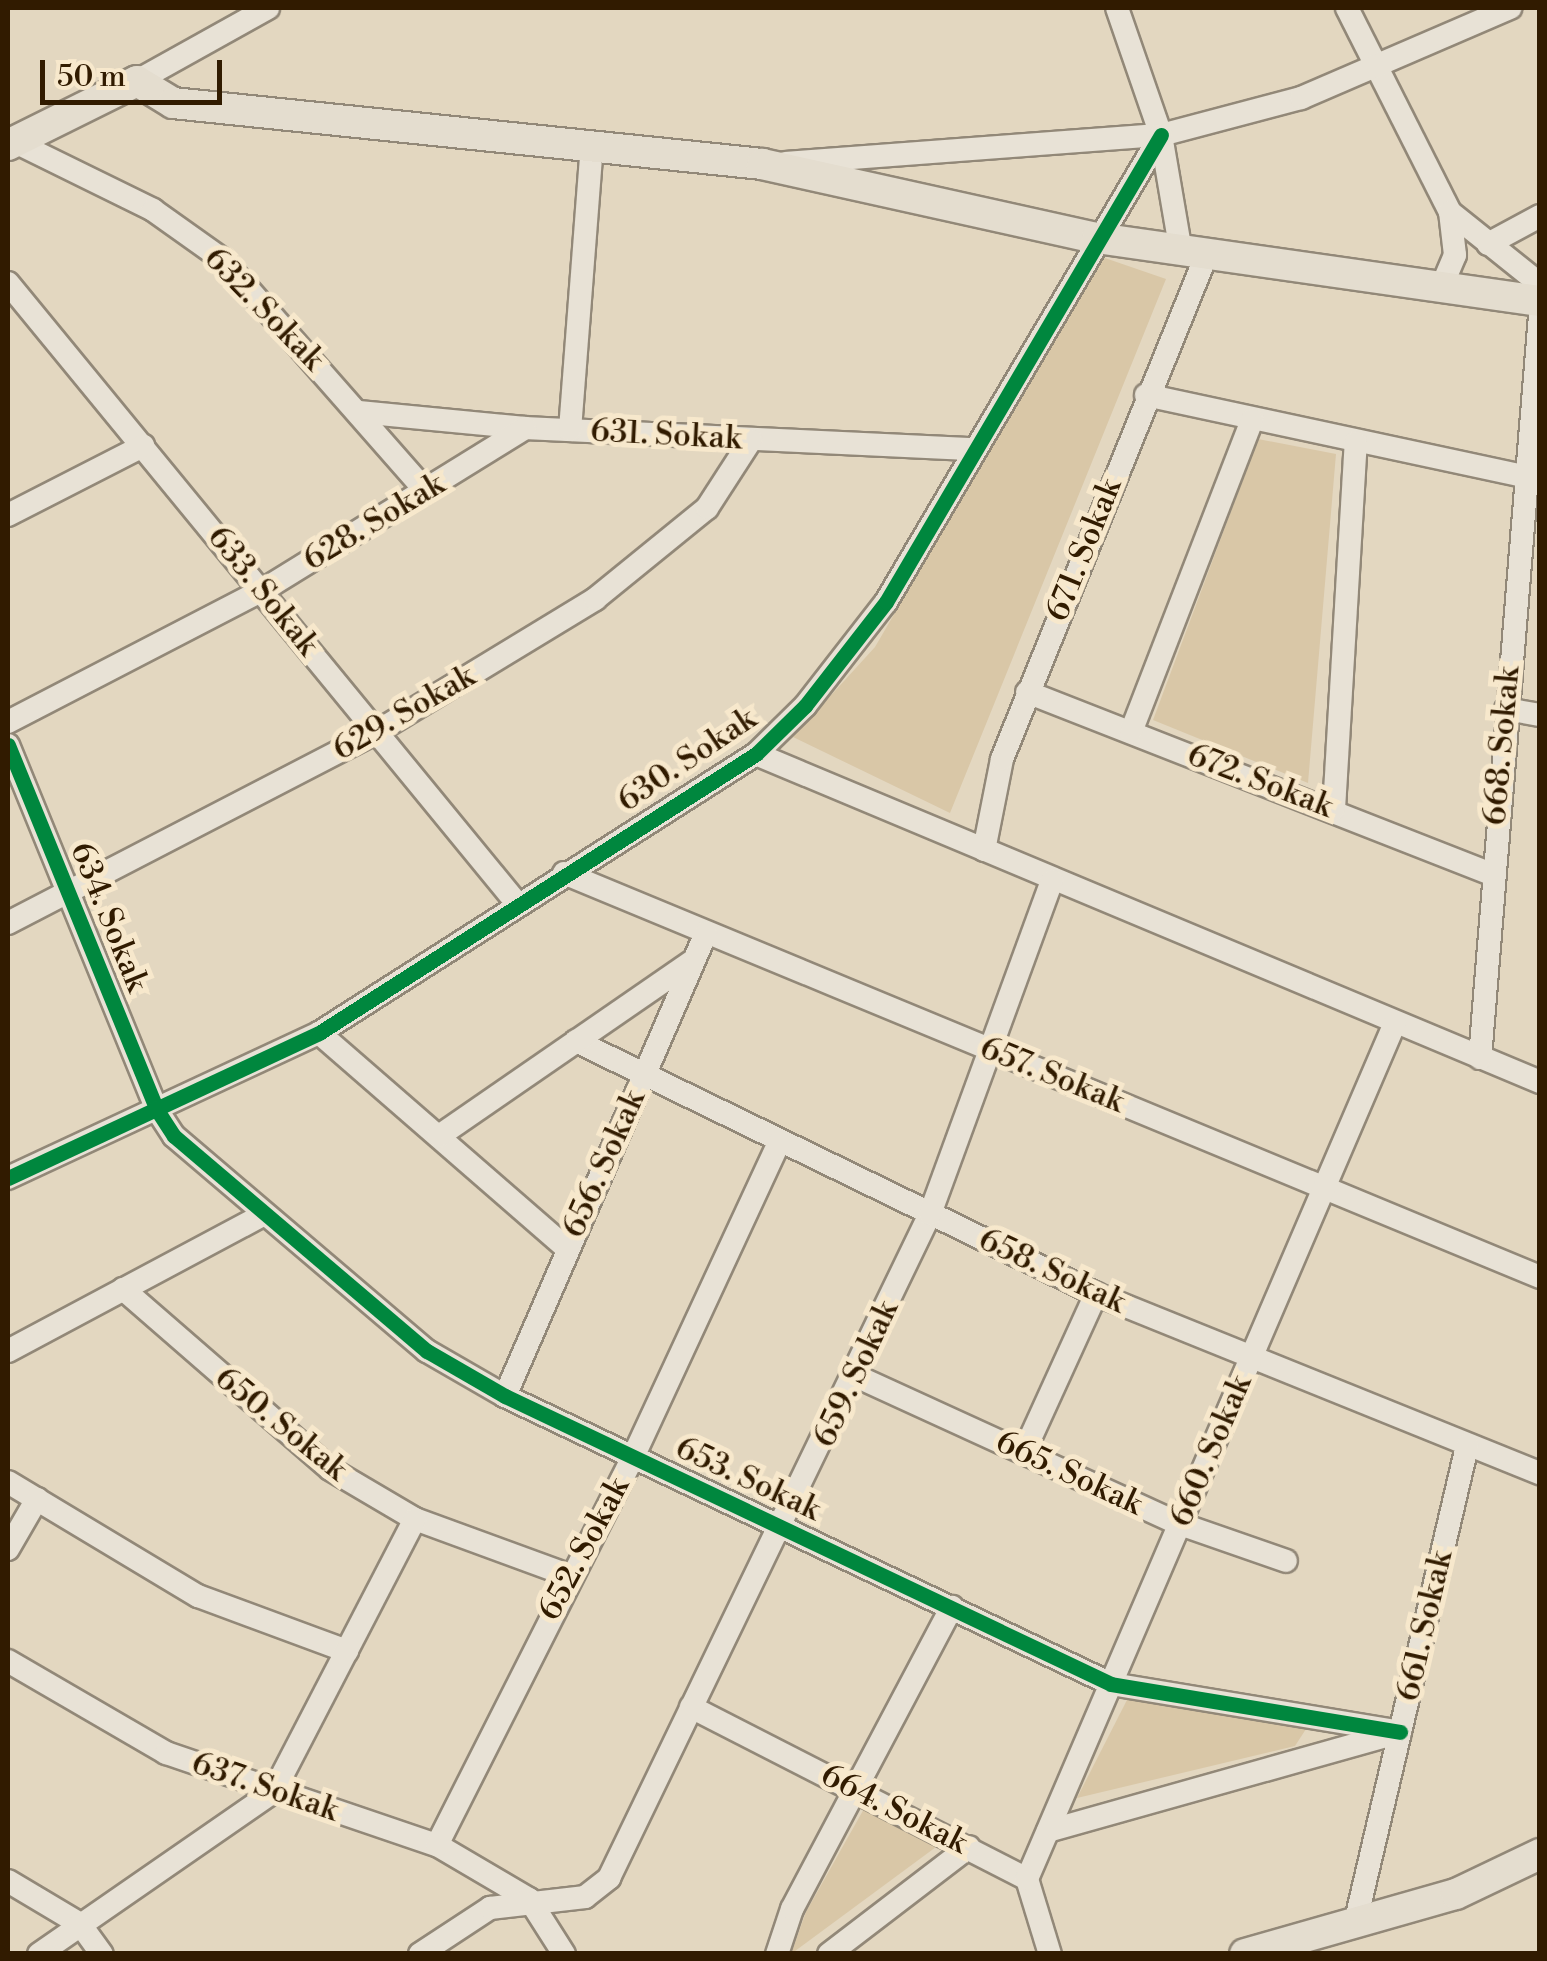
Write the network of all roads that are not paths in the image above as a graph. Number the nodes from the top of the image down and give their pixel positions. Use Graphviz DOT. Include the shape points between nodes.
graph roads {
  1 [pos="268,8"];
  2 [pos="1117,8"];
  3 [pos="1347,8"];
  4 [pos="1510,8"];
  5 [pos="1376,68"];
  6 [pos="137,82"];
  7 [pos="1161,135"];
  8 [pos="11,144"];
  9 [pos="592,147"];
  10 [pos="762,164"];
  11 [pos="1450,212"];
  12 [pos="1540,216"];
  13 [pos="1097,238"];
  14 [pos="1488,244"];
  15 [pos="1193,254"];
  16 [pos="8,283"];
  17 [pos="1540,284"];
  18 [pos="1441,288"];
  19 [pos="1540,301"];
  20 [pos="1540,315"];
  21 [pos="1146,396"];
  22 [pos="359,412"];
  23 [pos="1252,420"];
  24 [pos="526,428"];
  25 [pos="570,430"];
  26 [pos="750,440"];
  27 [pos="1356,443"];
  28 [pos="143,446"];
  29 [pos="974,449"];
  30 [pos="1525,476"];
  31 [pos="426,491"];
  32 [pos="8,515"];
  33 [pos="263,590"];
  34 [pos="1027,692"];
  35 [pos="1506,709"];
  36 [pos="1540,715"];
  37 [pos="8,722"];
  38 [pos="1131,732"];
  39 [pos="376,733"];
  40 [pos="8,745"];
  41 [pos="756,754"];
  42 [pos="1334,809"];
  43 [pos="984,850"];
  44 [pos="564,873"];
  45 [pos="1490,874"];
  46 [pos="1052,881"];
  47 [pos="70,892"];
  48 [pos="516,902"];
  49 [pos="8,923"];
  50 [pos="706,933"];
  51 [pos="696,959"];
  52 [pos="1395,1023"];
  53 [pos="319,1034"];
  54 [pos="576,1041"];
  55 [pos="991,1050"];
  56 [pos="1480,1058"];
  57 [pos="643,1077"];
  58 [pos="1540,1082"];
  59 [pos="157,1110"];
  60 [pos="439,1136"];
  61 [pos="779,1143"];
  62 [pos="8,1178"];
  63 [pos="1324,1188"];
  64 [pos="262,1214"];
  65 [pos="930,1214"];
  66 [pos="566,1248"];
  67 [pos="1540,1277"];
  68 [pos="123,1290"];
  69 [pos="1096,1294"];
  70 [pos="8,1351"];
  71 [pos="1252,1355"];
  72 [pos="856,1376"];
  73 [pos="505,1396"];
  74 [pos="1467,1445"];
  75 [pos="1024,1452"];
  76 [pos="634,1455"];
  77 [pos="1540,1473"];
  78 [pos="8,1482"];
  79 [pos="36,1499"];
  80 [pos="415,1519"];
  81 [pos="1180,1524"];
  82 [pos="784,1526"];
  83 [pos="8,1549"];
  84 [pos="1286,1561"];
  85 [pos="568,1575"];
  86 [pos="952,1607"];
  87 [pos="347,1651"];
  88 [pos="8,1661"];
  89 [pos="1111,1684"];
  90 [pos="690,1707"];
  91 [pos="1400,1732"];
  92 [pos="856,1788"];
  93 [pos="274,1791"];
  94 [pos="1048,1831"];
  95 [pos="437,1845"];
  96 [pos="968,1847"];
  97 [pos="1540,1854"];
  98 [pos="1027,1879"];
  99 [pos="8,1882"];
  100 [pos="529,1899"];
  101 [pos="80,1924"];
  102 [pos="1355,1924"];
  103 [pos="1318,1944"];
  104 [pos="39,1954"];
  105 [pos="102,1954"];
  106 [pos="420,1954"];
  107 [pos="564,1954"];
  108 [pos="777,1954"];
  109 [pos="829,1954"];
  110 [pos="1050,1954"];
  111 [pos="1245,1954"];
  1 -- 6 [label="street"];
  2 -- 7 [label="street"];
  3 -- 5 [label="street"];
  4 -- 5 [label="street"];
  5 -- 7 [label="street" via="1301,98"];
  5 -- 11 [label="street"];
  6 -- 8 [label="main road"];
  6 -- 9 [label="main road" via="174,103"];
  7 -- 10 [label="street"];
  7 -- 13 [label="street, 630. Sokak"];
  7 -- 15 [label="street"];
  8 -- 22 [label="street, 632. Sokak" via="153,210 222,259"];
  9 -- 10 [label="main road"];
  9 -- 25 [label="street"];
  10 -- 13 [label="main road"];
  11 -- 14 [label="street"];
  11 -- 18 [label="street" via="1454,255"];
  12 -- 14 [label="street"];
  13 -- 15 [label="main road"];
  13 -- 29 [label="street, 630. Sokak"];
  14 -- 17 [label="street"];
  15 -- 18 [label="main road"];
  15 -- 21 [label="street, 671. Sokak"];
  16 -- 28 [label="street, 633. Sokak"];
  18 -- 19 [label="main road"];
  20 -- 30 [label="street, 668. Sokak"];
  21 -- 23 [label="street"];
  21 -- 34 [label="street, 671. Sokak"];
  22 -- 24 [label="street, 631. Sokak"];
  22 -- 31 [label="street, 632. Sokak"];
  23 -- 27 [label="street"];
  23 -- 38 [label="street"];
  24 -- 25 [label="street, 631. Sokak"];
  24 -- 31 [label="street, 628. Sokak"];
  25 -- 26 [label="street, 631. Sokak"];
  26 -- 29 [label="street, 631. Sokak"];
  26 -- 39 [label="street, 629. Sokak" via="707,508 638,568"];
  27 -- 30 [label="street"];
  27 -- 42 [label="street"];
  28 -- 32 [label="street"];
  28 -- 33 [label="street, 633. Sokak"];
  29 -- 41 [label="street, 630. Sokak" via="886,602 805,706"];
  30 -- 35 [label="street, 668. Sokak"];
  31 -- 33 [label="street, 628. Sokak"];
  33 -- 37 [label="street, 628. Sokak"];
  33 -- 39 [label="street, 633. Sokak"];
  34 -- 38 [label="street, 672. Sokak"];
  34 -- 43 [label="street, 671. Sokak" via="1002,759"];
  35 -- 36 [label="street"];
  35 -- 45 [label="street, 668. Sokak"];
  38 -- 42 [label="street, 672. Sokak"];
  39 -- 47 [label="street, 629. Sokak"];
  39 -- 48 [label="street, 633. Sokak"];
  40 -- 47 [label="street, 634. Sokak"];
  41 -- 43 [label="street"];
  41 -- 44 [label="street, 630. Sokak"];
  42 -- 45 [label="street, 672. Sokak"];
  43 -- 46 [label="street"];
  44 -- 48 [label="street, 630. Sokak"];
  44 -- 50 [label="street, 657. Sokak"];
  45 -- 56 [label="street, 668. Sokak"];
  46 -- 52 [label="street"];
  46 -- 55 [label="street, 659. Sokak"];
  47 -- 49 [label="street, 629. Sokak"];
  47 -- 59 [label="street, 634. Sokak"];
  48 -- 53 [label="street, 630. Sokak"];
  50 -- 51 [label="street, 656. Sokak"];
  50 -- 55 [label="street, 657. Sokak"];
  51 -- 54 [label="street"];
  51 -- 57 [label="street, 656. Sokak"];
  52 -- 56 [label="street"];
  52 -- 63 [label="street, 660. Sokak"];
  53 -- 59 [label="street, 630. Sokak"];
  53 -- 60 [label="street"];
  54 -- 57 [label="street, 658. Sokak"];
  54 -- 60 [label="street"];
  55 -- 63 [label="street, 657. Sokak"];
  55 -- 65 [label="street, 659. Sokak"];
  56 -- 58 [label="street"];
  57 -- 61 [label="street, 658. Sokak"];
  57 -- 66 [label="street, 656. Sokak"];
  59 -- 62 [label="street, 630. Sokak"];
  59 -- 64 [label="street, 653. Sokak" via="201,1164"];
  60 -- 66 [label="street"];
  61 -- 65 [label="street, 658. Sokak"];
  61 -- 76 [label="street, 652. Sokak"];
  63 -- 67 [label="street, 657. Sokak"];
  63 -- 71 [label="street, 660. Sokak"];
  64 -- 68 [label="street"];
  64 -- 73 [label="street, 653. Sokak" via="412,1340"];
  65 -- 69 [label="street, 658. Sokak"];
  65 -- 72 [label="street, 659. Sokak"];
  66 -- 73 [label="street, 656. Sokak"];
  68 -- 70 [label="street"];
  68 -- 80 [label="street, 650. Sokak" via="311,1456"];
  69 -- 71 [label="street, 658. Sokak"];
  69 -- 75 [label="street"];
  71 -- 74 [label="street, 658. Sokak"];
  71 -- 81 [label="street, 660. Sokak"];
  72 -- 75 [label="street, 665. Sokak"];
  72 -- 82 [label="street, 659. Sokak"];
  73 -- 76 [label="street, 653. Sokak"];
  74 -- 77 [label="street, 658. Sokak"];
  74 -- 91 [label="street, 661. Sokak"];
  75 -- 81 [label="street, 665. Sokak"];
  76 -- 82 [label="street, 653. Sokak"];
  76 -- 85 [label="street, 652. Sokak"];
  78 -- 79 [label="street"];
  79 -- 83 [label="street"];
  79 -- 87 [label="street" via="198,1596"];
  80 -- 85 [label="street, 650. Sokak"];
  80 -- 87 [label="street"];
  81 -- 84 [label="street, 665. Sokak"];
  81 -- 89 [label="street, 660. Sokak"];
  82 -- 86 [label="street, 653. Sokak"];
  82 -- 90 [label="street, 659. Sokak"];
  85 -- 95 [label="street, 652. Sokak"];
  86 -- 89 [label="street, 653. Sokak"];
  86 -- 92 [label="street"];
  87 -- 93 [label="street"];
  88 -- 93 [label="street, 637. Sokak" via="166,1753"];
  89 -- 91 [label="street, 653. Sokak"];
  89 -- 94 [label="street, 660. Sokak"];
  90 -- 92 [label="street, 664. Sokak"];
  90 -- 100 [label="street, 659. Sokak" via="609,1878 585,1897"];
  91 -- 94 [label="street"];
  91 -- 102 [label="street, 661. Sokak"];
  92 -- 96 [label="street, 664. Sokak"];
  92 -- 108 [label="street" via="792,1909"];
  93 -- 95 [label="street, 637. Sokak"];
  93 -- 101 [label="street"];
  94 -- 98 [label="street, 660. Sokak"];
  95 -- 100 [label="street, 637. Sokak"];
  96 -- 98 [label="street, 664. Sokak"];
  96 -- 109 [label="street"];
  97 -- 102 [label="main road" via="1456,1894"];
  98 -- 110 [label="street"];
  99 -- 101 [label="street"];
  100 -- 106 [label="street" via="490,1908"];
  100 -- 107 [label="street"];
  101 -- 104 [label="street"];
  101 -- 105 [label="street"];
  102 -- 103 [label="main road"];
  103 -- 111 [label="main road"];
}
